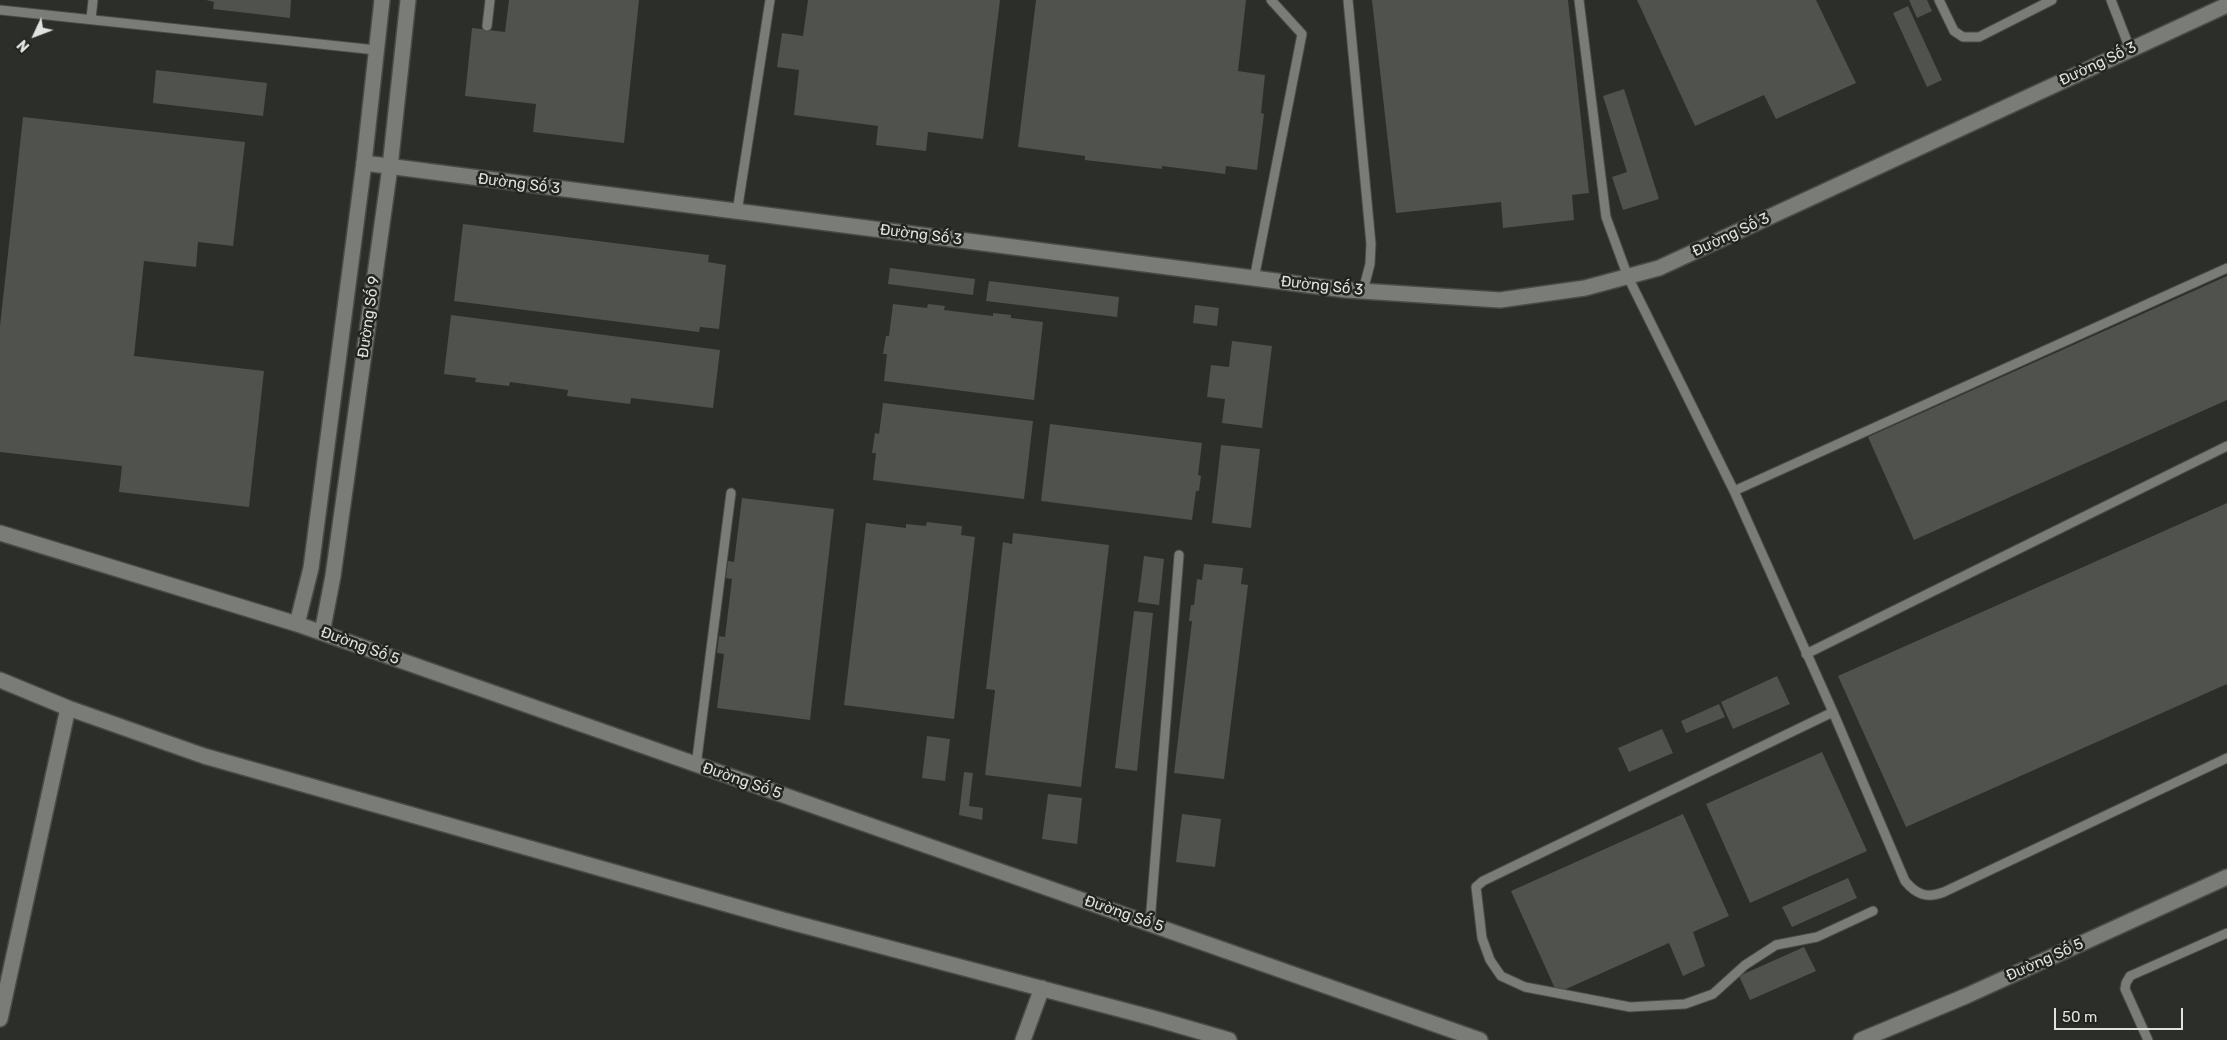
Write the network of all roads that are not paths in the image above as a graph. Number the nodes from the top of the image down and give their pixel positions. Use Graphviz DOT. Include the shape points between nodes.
graph roads {
  1 [pos="93,0"];
  2 [pos="382,0"];
  3 [pos="408,0"];
  4 [pos="490,0"];
  5 [pos="770,0"];
  6 [pos="1271,0"];
  7 [pos="1348,0"];
  8 [pos="1579,0"];
  9 [pos="1939,0"];
  10 [pos="2052,0"];
  11 [pos="2111,0"];
  12 [pos="2227,5"];
  13 [pos="0,10"];
  14 [pos="90,19"];
  15 [pos="487,26"];
  16 [pos="2130,49"];
  17 [pos="376,50"];
  18 [pos="364,163"];
  19 [pos="390,167"];
  20 [pos="737,212"];
  21 [pos="2227,268"];
  22 [pos="1628,277"];
  23 [pos="1254,278"];
  24 [pos="1363,291"];
  25 [pos="2227,446"];
  26 [pos="1734,491"];
  27 [pos="730,493"];
  28 [pos="0,533"];
  29 [pos="1179,555"];
  30 [pos="297,624"];
  31 [pos="322,633"];
  32 [pos="1806,654"];
  33 [pos="0,680"];
  34 [pos="68,708"];
  35 [pos="1833,712"];
  36 [pos="2227,758"];
  37 [pos="696,766"];
  38 [pos="2227,877"];
  39 [pos="1873,911"];
  40 [pos="1150,923"];
  41 [pos="2227,932"];
  42 [pos="1042,988"];
  43 [pos="0,1019"];
  44 [pos="1023,1040"];
  45 [pos="1229,1040"];
  46 [pos="1480,1040"];
  47 [pos="1861,1040"];
  48 [pos="2148,1040"];
  1 -- 14 [label="lane"];
  2 -- 17 [label="street, Đường Số 9"];
  3 -- 19 [label="street, Đường Số 9"];
  4 -- 15 [label="lane"];
  5 -- 20 [label="lane"];
  6 -- 23 [label="lane" via="1302,34"];
  7 -- 24 [label="lane" via="1371,244"];
  8 -- 22 [label="lane" via="1606,217"];
  9 -- 10 [label="lane" via="1954,31 1963,37 1979,37"];
  11 -- 16 [label="lane"];
  12 -- 16 [label="street, Đường Số 3"];
  13 -- 14 [label="lane"];
  14 -- 17 [label="lane"];
  16 -- 22 [label="street, Đường Số 3" via="1659,268"];
  17 -- 18 [label="street, Đường Số 9"];
  18 -- 19 [label="street, Đường Số 3"];
  18 -- 30 [label="street, Đường Số 9" via="311,568"];
  19 -- 20 [label="street, Đường Số 3"];
  19 -- 31 [label="street, Đường Số 9" via="333,576"];
  20 -- 23 [label="street, Đường Số 3"];
  21 -- 26 [label="lane"];
  22 -- 24 [label="street, Đường Số 3" via="1585,288 1500,300"];
  22 -- 26 [label="lane"];
  23 -- 24 [label="street, Đường Số 3"];
  25 -- 32 [label="lane"];
  26 -- 32 [label="lane"];
  27 -- 37 [label="lane"];
  28 -- 30 [label="street, Đường Số 5"];
  29 -- 40 [label="lane"];
  30 -- 31 [label="street, Đường Số 5"];
  31 -- 37 [label="street, Đường Số 5"];
  32 -- 35 [label="lane"];
  33 -- 34 [label="street"];
  34 -- 42 [label="street" via="204,756 783,920"];
  34 -- 43 [label="street"];
  35 -- 36 [label="lane" via="1904,881 1923,896 1944,892"];
  35 -- 39 [label="lane" via="1483,881 1476,887 1482,938 1490,960 1501,976 1525,987 1630,1007 1685,1004 1714,994 1745,965 1776,945 1817,937"];
  37 -- 40 [label="street, Đường Số 5"];
  38 -- 47 [label="street, Đường Số 5" via="1966,996"];
  40 -- 46 [label="street, Đường Số 5"];
  41 -- 48 [label="lane" via="2130,976 2125,989"];
  42 -- 44 [label="street"];
  42 -- 45 [label="street"];
}
